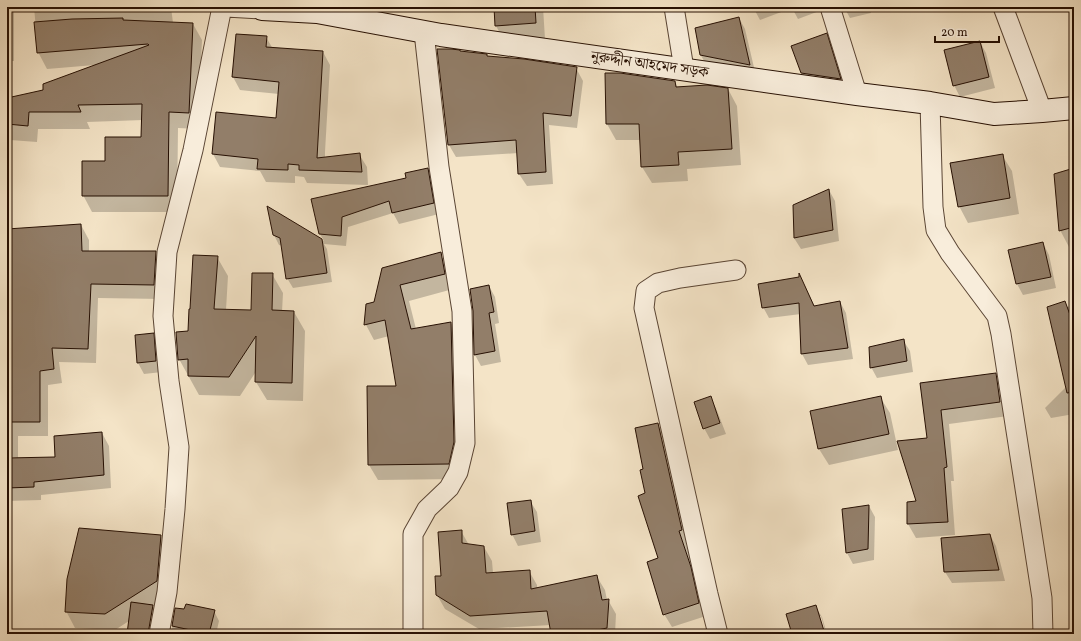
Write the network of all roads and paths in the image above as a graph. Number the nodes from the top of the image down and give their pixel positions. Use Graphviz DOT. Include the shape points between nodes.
graph roads {
  1 [pos="222,7"];
  2 [pos="226,7"];
  3 [pos="674,7"];
  4 [pos="830,7"];
  5 [pos="1003,7"];
  6 [pos="262,8"];
  7 [pos="424,32"];
  8 [pos="684,69"];
  9 [pos="857,94"];
  10 [pos="930,103"];
  11 [pos="1074,108"];
  12 [pos="1042,111"];
  13 [pos="736,270"];
  14 [pos="159,634"];
  15 [pos="413,634"];
  16 [pos="718,634"];
  17 [pos="1043,634"];
  1 -- 14 [label="street" via="192,150 167,252 163,316 169,382 179,447 167,592"];
  2 -- 6 [label="street, নুরুদ্দীন আহমেদ সড়ক"];
  3 -- 8 [label="street"];
  4 -- 9 [label="street"];
  5 -- 12 [label="street"];
  6 -- 7 [label="main road, নুরুদ্দীন আহমেদ সড়ক" via="317,12"];
  7 -- 8 [label="main road, নুরুদ্দীন আহমেদ সড়ক"];
  7 -- 15 [label="street" via="439,167 462,311 465,443 458,472 449,488 427,509 413,534"];
  8 -- 9 [label="main road, নুরুদ্দীন আহমেদ সড়ক"];
  9 -- 10 [label="main road, নুরুদ্দীন আহমেদ সড়ক"];
  10 -- 12 [label="main road, নুরুদ্দীন আহমেদ সড়ক" via="994,114"];
  10 -- 17 [label="street" via="936,230 997,316 1042,598"];
  11 -- 12 [label="main road, নুরুদ্দীন আহমেদ সড়ক"];
  13 -- 16 [label="street" via="658,283 646,291 644,308"];
}
